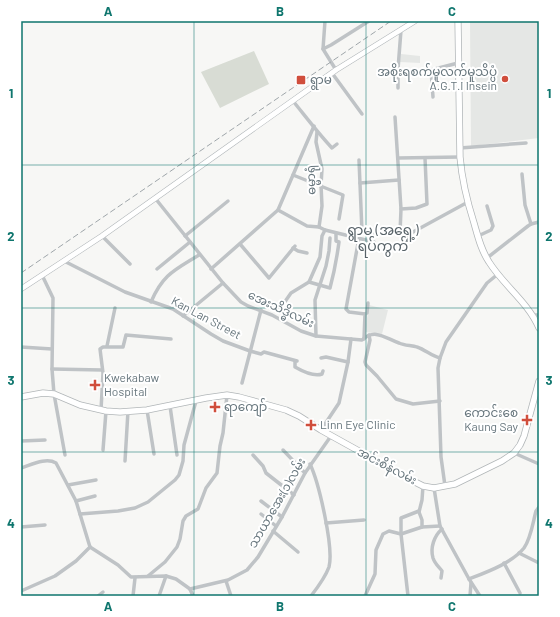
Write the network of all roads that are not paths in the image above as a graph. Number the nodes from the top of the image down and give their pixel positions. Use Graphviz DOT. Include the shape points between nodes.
graph roads {
  1 [pos="325,21"];
  2 [pos="369,21"];
  3 [pos="415,21"];
  4 [pos="458,21"];
  5 [pos="401,30"];
  6 [pos="323,49"];
  7 [pos="458,63"];
  8 [pos="334,72"];
  9 [pos="398,88"];
  10 [pos="433,97"];
  11 [pos="293,101"];
  12 [pos="362,114"];
  13 [pos="395,117"];
  14 [pos="314,126"];
  15 [pos="317,132"];
  16 [pos="526,143"];
  17 [pos="337,144"];
  18 [pos="460,148"];
  19 [pos="460,157"];
  20 [pos="398,158"];
  21 [pos="425,158"];
  22 [pos="359,160"];
  23 [pos="522,174"];
  24 [pos="293,175"];
  25 [pos="399,180"];
  26 [pos="360,182"];
  27 [pos="321,187"];
  28 [pos="155,198"];
  29 [pos="228,201"];
  30 [pos="468,202"];
  31 [pos="487,206"];
  32 [pos="278,210"];
  33 [pos="401,210"];
  34 [pos="339,219"];
  35 [pos="539,222"];
  36 [pos="531,224"];
  37 [pos="319,227"];
  38 [pos="324,230"];
  39 [pos="336,233"];
  40 [pos="400,233"];
  41 [pos="102,236"];
  42 [pos="185,236"];
  43 [pos="478,236"];
  44 [pos="330,238"];
  45 [pos="359,238"];
  46 [pos="190,242"];
  47 [pos="374,242"];
  48 [pos="240,244"];
  49 [pos="307,253"];
  50 [pos="199,255"];
  51 [pos="487,258"];
  52 [pos="64,261"];
  53 [pos="130,264"];
  54 [pos="211,268"];
  55 [pos="157,269"];
  56 [pos="498,274"];
  57 [pos="42,275"];
  58 [pos="309,282"];
  59 [pos="222,283"];
  60 [pos="320,285"];
  61 [pos="21,289"];
  62 [pos="151,302"];
  63 [pos="284,303"];
  64 [pos="368,303"];
  65 [pos="115,308"];
  66 [pos="261,310"];
  67 [pos="365,314"];
  68 [pos="536,315"];
  69 [pos="183,316"];
  70 [pos="539,328"];
  71 [pos="369,335"];
  72 [pos="316,336"];
  73 [pos="171,339"];
  74 [pos="351,339"];
  75 [pos="364,339"];
  76 [pos="107,346"];
  77 [pos="21,347"];
  78 [pos="52,348"];
  79 [pos="250,351"];
  80 [pos="320,358"];
  81 [pos="440,358"];
  82 [pos="348,362"];
  83 [pos="52,369"];
  84 [pos="102,370"];
  85 [pos="323,371"];
  86 [pos="539,382"];
  87 [pos="242,383"];
  88 [pos="54,394"];
  89 [pos="227,395"];
  90 [pos="21,397"];
  91 [pos="196,401"];
  92 [pos="440,401"];
  93 [pos="170,406"];
  94 [pos="103,410"];
  95 [pos="148,410"];
  96 [pos="128,411"];
  97 [pos="321,430"];
  98 [pos="331,436"];
  99 [pos="44,440"];
  100 [pos="21,441"];
  101 [pos="103,450"];
  102 [pos="282,450"];
  103 [pos="514,453"];
  104 [pos="154,454"];
  105 [pos="65,455"];
  106 [pos="177,455"];
  107 [pos="253,455"];
  108 [pos="125,461"];
  109 [pos="310,464"];
  110 [pos="539,464"];
  111 [pos="21,468"];
  112 [pos="305,473"];
  113 [pos="96,480"];
  114 [pos="68,485"];
  115 [pos="423,486"];
  116 [pos="445,486"];
  117 [pos="434,488"];
  118 [pos="294,495"];
  119 [pos="95,496"];
  120 [pos="76,501"];
  121 [pos="261,501"];
  122 [pos="539,507"];
  123 [pos="420,510"];
  124 [pos="80,514"];
  125 [pos="261,514"];
  126 [pos="282,517"];
  127 [pos="364,520"];
  128 [pos="326,523"];
  129 [pos="45,525"];
  130 [pos="276,526"];
  131 [pos="21,527"];
  132 [pos="441,527"];
  133 [pos="422,528"];
  134 [pos="273,531"];
  135 [pos="401,534"];
  136 [pos="90,548"];
  137 [pos="298,552"];
  138 [pos="519,552"];
  139 [pos="504,563"];
  140 [pos="539,563"];
  141 [pos="148,576"];
  142 [pos="166,576"];
  143 [pos="135,578"];
  144 [pos="441,578"];
  145 [pos="226,581"];
  146 [pos="470,581"];
  147 [pos="190,589"];
  148 [pos="21,591"];
  149 [pos="103,592"];
  150 [pos="520,593"];
  151 [pos="98,596"];
  152 [pos="133,596"];
  153 [pos="159,596"];
  154 [pos="192,596"];
  155 [pos="230,596"];
  156 [pos="311,596"];
  157 [pos="365,596"];
  158 [pos="408,596"];
  159 [pos="470,596"];
  160 [pos="480,596"];
  1 -- 6 [label="street"];
  2 -- 6 [label="street"];
  3 -- 5 [label="main road"];
  4 -- 7 [label="main road"];
  5 -- 8 [label="main road"];
  5 -- 9 [label="street"];
  6 -- 8 [label="street"];
  7 -- 10 [label="street" via="431,70"];
  7 -- 18 [label="main road"];
  8 -- 11 [label="main road"];
  8 -- 12 [label="street"];
  11 -- 14 [label="street"];
  11 -- 28 [label="main road"];
  13 -- 20 [label="street"];
  14 -- 15 [label="street"];
  14 -- 24 [label="street"];
  15 -- 17 [label="street" via="332,148"];
  15 -- 27 [label="street, ဓမ္မာရုံ" via="316,142 322,169"];
  16 -- 18 [label="street"];
  18 -- 19 [label="main road"];
  19 -- 21 [label="street"];
  19 -- 30 [label="main road"];
  20 -- 21 [label="street"];
  20 -- 25 [label="street"];
  21 -- 33 [label="street" via="427,204"];
  22 -- 26 [label="street"];
  23 -- 36 [label="street" via="525,205"];
  24 -- 27 [label="street"];
  24 -- 32 [label="street"];
  25 -- 26 [label="street"];
  25 -- 33 [label="street"];
  26 -- 40 [label="street" via="362,232"];
  27 -- 34 [label="street" via="343,195"];
  27 -- 37 [label="street, ဓမ္မာရုံ"];
  28 -- 41 [label="main road"];
  28 -- 42 [label="street, အေးသိဒ္ဓိလမ်း"];
  29 -- 42 [label="street"];
  30 -- 40 [label="street" via="402,238"];
  30 -- 43 [label="main road"];
  31 -- 43 [label="street" via="493,226 491,230"];
  32 -- 37 [label="street" via="307,226"];
  32 -- 48 [label="street"];
  33 -- 40 [label="street"];
  35 -- 36 [label="street"];
  36 -- 51 [label="street"];
  37 -- 38 [label="street"];
  38 -- 39 [label="street"];
  38 -- 58 [label="street" via="320,257"];
  39 -- 45 [label="street"];
  39 -- 60 [label="street" via="336,241 339,242 330,288"];
  41 -- 52 [label="main road"];
  41 -- 53 [label="street"];
  42 -- 46 [label="street, အေးသိဒ္ဓိလမ်း"];
  43 -- 51 [label="main road"];
  44 -- 60 [label="street"];
  45 -- 47 [label="street"];
  45 -- 67 [label="street" via="346,309 349,312"];
  46 -- 50 [label="street, အေးသိဒ္ဓိလမ်း"];
  46 -- 55 [label="street"];
  48 -- 49 [label="street" via="269,278 294,247"];
  48 -- 54 [label="street"];
  50 -- 54 [label="street, အေးသိဒ္ဓိလမ်း"];
  50 -- 62 [label="street" via="169,274 160,283"];
  51 -- 56 [label="main road"];
  52 -- 57 [label="main road"];
  52 -- 62 [label="street, Kan Lan Street" via="124,292"];
  54 -- 59 [label="street, အေးသိဒ္ဓိလမ်း"];
  56 -- 68 [label="main road"];
  56 -- 81 [label="street" via="487,283 446,342"];
  57 -- 61 [label="main road"];
  57 -- 78 [label="street" via="53,298"];
  58 -- 60 [label="street"];
  58 -- 63 [label="street" via="291,293"];
  59 -- 66 [label="street, အေးသိဒ္ဓိလမ်း" via="241,302"];
  59 -- 69 [label="street"];
  60 -- 72 [label="street" via="315,300"];
  62 -- 69 [label="street, Kan Lan Street" via="173,309"];
  64 -- 67 [label="street"];
  65 -- 76 [label="street"];
  66 -- 72 [label="street, အေးသိဒ္ဓိလမ်း"];
  66 -- 79 [label="street"];
  67 -- 75 [label="street"];
  68 -- 70 [label="main road"];
  69 -- 79 [label="street, Kan Lan Street" via="223,341"];
  71 -- 75 [label="street"];
  71 -- 81 [label="street" via="382,336 399,344 417,347 433,357"];
  71 -- 92 [label="street" via="366,365 396,399 413,404"];
  72 -- 74 [label="street, အေးသိဒ္ဓိလမ်း"];
  73 -- 76 [label="street" via="126,335 123,347"];
  74 -- 75 [label="street, အေးသိဒ္ဓိလမ်း"];
  74 -- 82 [label="street"];
  76 -- 84 [label="street" via="100,349"];
  77 -- 78 [label="street"];
  78 -- 83 [label="street"];
  79 -- 85 [label="street, Kan Lan Street" via="296,361 295,367 301,370 320,375"];
  79 -- 87 [label="street"];
  80 -- 82 [label="street"];
  81 -- 92 [label="street"];
  82 -- 97 [label="street" via="339,403"];
  83 -- 84 [label="street"];
  83 -- 88 [label="street"];
  84 -- 94 [label="street"];
  86 -- 103 [label="main road" via="524,436"];
  88 -- 90 [label="main road"];
  88 -- 94 [label="main road" via="80,405"];
  88 -- 105 [label="street"];
  89 -- 91 [label="main road"];
  89 -- 97 [label="main road, အင်းစိန်လမ်း" via="286,410"];
  89 -- 141 [label="street" via="217,474 206,488 198,509 186,516 183,521 177,547 165,562"];
  91 -- 93 [label="main road"];
  91 -- 124 [label="street" via="184,445 183,461 175,480 148,502 135,508"];
  92 -- 116 [label="street" via="441,457"];
  93 -- 95 [label="main road"];
  93 -- 106 [label="street"];
  94 -- 96 [label="main road"];
  94 -- 101 [label="street"];
  95 -- 96 [label="main road"];
  95 -- 104 [label="street"];
  96 -- 108 [label="street"];
  97 -- 98 [label="main road, အင်းစိန်လမ်း"];
  98 -- 109 [label="street, သာယာအေး(၁)လမ်း"];
  98 -- 115 [label="main road, အင်းစိန်လမ်း"];
  99 -- 100 [label="street"];
  102 -- 112 [label="street"];
  103 -- 110 [label="street"];
  103 -- 116 [label="main road, အင်းစိန်လမ်း" via="466,480"];
  107 -- 118 [label="street" via="266,473"];
  109 -- 112 [label="street, သာယာအေး(၁)လမ်း"];
  109 -- 128 [label="street"];
  111 -- 114 [label="street" via="52,461 56,463"];
  112 -- 118 [label="street, သာယာအေး(၁)လမ်း"];
  113 -- 114 [label="street"];
  114 -- 120 [label="street"];
  115 -- 117 [label="main road, အင်းစိန်လမ်း"];
  115 -- 123 [label="street"];
  116 -- 117 [label="main road, အင်းစိန်လမ်း"];
  117 -- 132 [label="street"];
  118 -- 126 [label="street, သာယာအေး(၁)လမ်း"];
  119 -- 120 [label="street"];
  120 -- 124 [label="street"];
  121 -- 126 [label="street"];
  122 -- 138 [label="street" via="527,543"];
  123 -- 133 [label="street"];
  123 -- 135 [label="street" via="401,518"];
  124 -- 136 [label="street"];
  125 -- 130 [label="street"];
  126 -- 130 [label="street, သာယာအေး(၁)လမ်း"];
  127 -- 128 [label="street"];
  128 -- 156 [label="street" via="331,556 329,566 324,580"];
  129 -- 131 [label="street"];
  130 -- 134 [label="street, သာယာအေး(၁)လမ်း"];
  132 -- 133 [label="street"];
  132 -- 144 [label="street" via="435,537 432,552 436,564 442,571"];
  132 -- 146 [label="street"];
  133 -- 135 [label="street"];
  134 -- 137 [label="street"];
  134 -- 145 [label="street, သာယာအေး(၁)လမ်း" via="247,570"];
  135 -- 157 [label="street" via="389,531 383,534 376,550 375,574"];
  135 -- 158 [label="street"];
  136 -- 143 [label="street"];
  136 -- 148 [label="street" via="54,576"];
  138 -- 139 [label="street"];
  138 -- 140 [label="street"];
  139 -- 146 [label="street"];
  139 -- 150 [label="street"];
  141 -- 142 [label="street"];
  141 -- 143 [label="street"];
  142 -- 147 [label="street" via="176,579"];
  142 -- 153 [label="street"];
  143 -- 152 [label="street"];
  145 -- 147 [label="street, သာယာအေး(၁)လမ်း"];
  145 -- 155 [label="street"];
  146 -- 159 [label="street"];
  146 -- 160 [label="street"];
  147 -- 154 [label="street"];
  149 -- 151 [label="street"];
}
